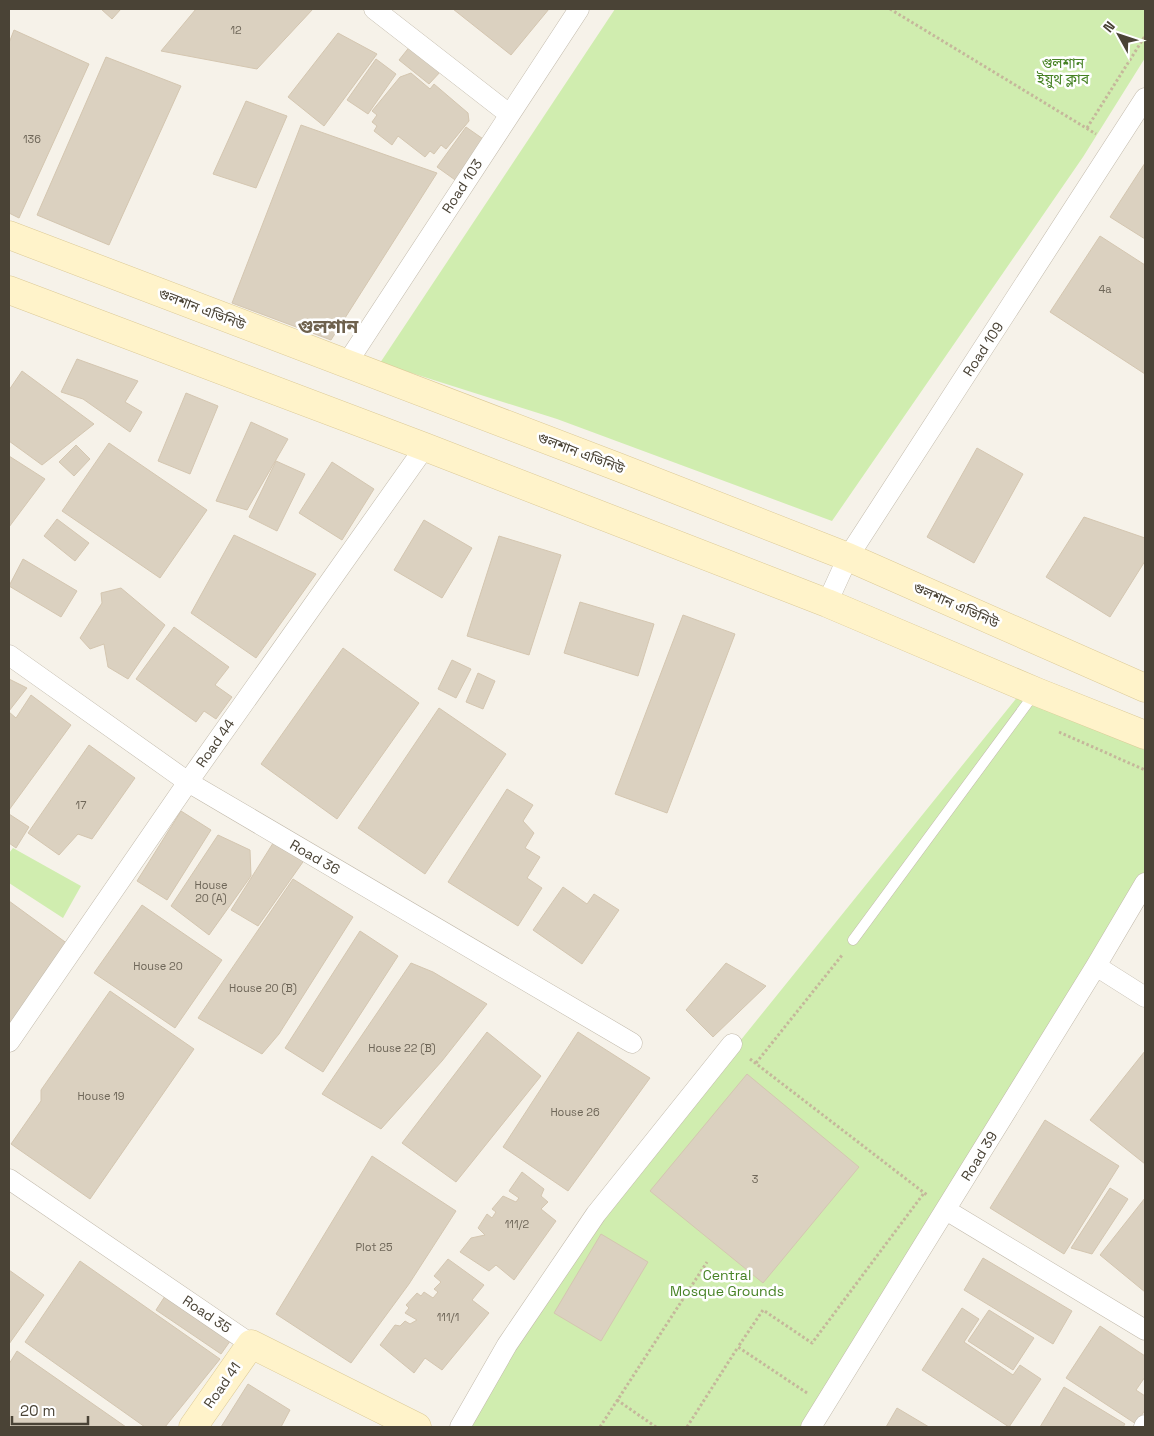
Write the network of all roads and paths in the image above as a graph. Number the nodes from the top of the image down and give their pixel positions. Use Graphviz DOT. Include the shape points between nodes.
graph roads {
  1 [pos="374,9"];
  2 [pos="579,9"];
  3 [pos="890,9"];
  4 [pos="1145,36"];
  5 [pos="1145,98"];
  6 [pos="510,114"];
  7 [pos="1087,128"];
  8 [pos="1115,145"];
  9 [pos="9,235"];
  10 [pos="9,290"];
  11 [pos="346,363"];
  12 [pos="425,447"];
  13 [pos="848,557"];
  14 [pos="827,603"];
  15 [pos="9,655"];
  16 [pos="1145,688"];
  17 [pos="1037,692"];
  18 [pos="1020,715"];
  19 [pos="1145,735"];
  20 [pos="1145,770"];
  21 [pos="188,782"];
  22 [pos="1145,883"];
  23 [pos="853,940"];
  24 [pos="1096,966"];
  25 [pos="1145,997"];
  26 [pos="9,1042"];
  27 [pos="632,1043"];
  28 [pos="732,1044"];
  29 [pos="756,1063"];
  30 [pos="9,1179"];
  31 [pos="924,1193"];
  32 [pos="929,1197"];
  33 [pos="946,1210"];
  34 [pos="707,1262"];
  35 [pos="1145,1330"];
  36 [pos="251,1344"];
  37 [pos="738,1347"];
  38 [pos="617,1400"];
  39 [pos="825,1405"];
  40 [pos="193,1427"];
  41 [pos="417,1427"];
  42 [pos="460,1427"];
  43 [pos="600,1427"];
  44 [pos="656,1427"];
  45 [pos="687,1427"];
  46 [pos="812,1427"];
  1 -- 6 [label="street"];
  2 -- 6 [label="street, Road 103"];
  3 -- 7 [label="path"];
  4 -- 7 [label="path"];
  5 -- 8 [label="street, Road 109"];
  6 -- 11 [label="street, Road 103"];
  7 -- 8 [label="path"];
  8 -- 13 [label="street, Road 109"];
  9 -- 11 [label="main road, গুলশান এভিনিউ"];
  10 -- 12 [label="main road"];
  11 -- 13 [label="main road, গুলশান এভিনিউ"];
  12 -- 14 [label="main road"];
  12 -- 21 [label="street, Road 44"];
  13 -- 14 [label="street, Road 109"];
  13 -- 16 [label="main road, গুলশান এভিনিউ"];
  14 -- 17 [label="main road"];
  15 -- 21 [label="street, Road 36"];
  17 -- 18 [label="lane"];
  17 -- 19 [label="main road"];
  18 -- 20 [label="path"];
  18 -- 23 [label="lane"];
  21 -- 26 [label="street, Road 44"];
  21 -- 27 [label="street, Road 36"];
  22 -- 24 [label="street, Road 39"];
  23 -- 29 [label="path"];
  24 -- 25 [label="street"];
  24 -- 33 [label="street, Road 39"];
  28 -- 29 [label="path"];
  28 -- 42 [label="street" via="596,1214 507,1345"];
  29 -- 31 [label="path"];
  30 -- 36 [label="street, Road 35"];
  31 -- 32 [label="path"];
  31 -- 37 [label="path" via="812,1343 763,1310"];
  33 -- 35 [label="street"];
  33 -- 39 [label="street, Road 39"];
  34 -- 38 [label="path"];
  36 -- 40 [label="main road, Road 41"];
  36 -- 41 [label="main road, Road 35"];
  37 -- 39 [label="path"];
  37 -- 45 [label="path"];
  38 -- 43 [label="path"];
  38 -- 44 [label="path"];
  39 -- 46 [label="street, Road 39"];
}
